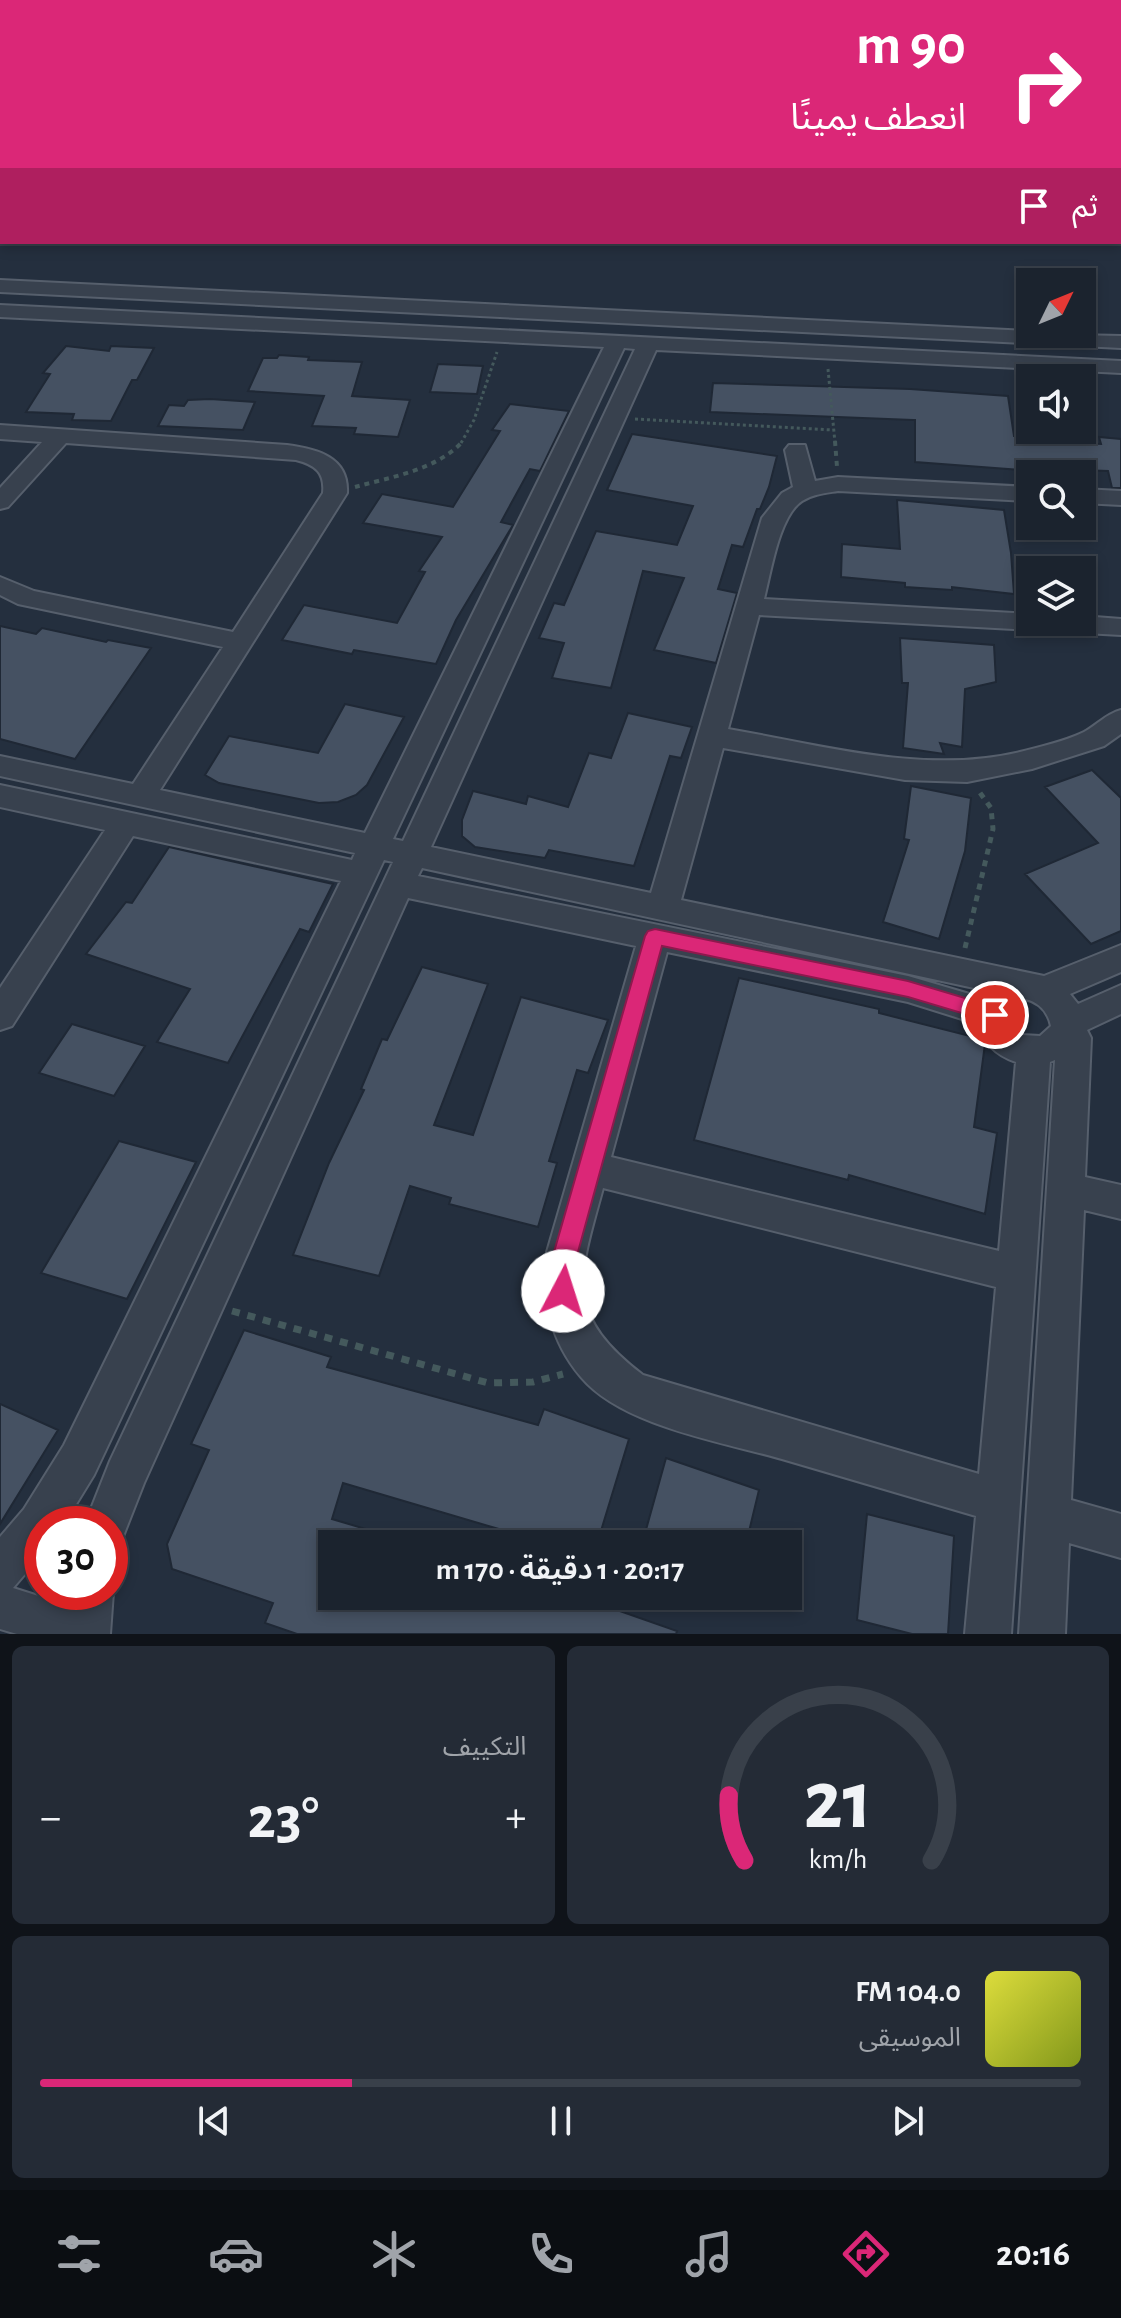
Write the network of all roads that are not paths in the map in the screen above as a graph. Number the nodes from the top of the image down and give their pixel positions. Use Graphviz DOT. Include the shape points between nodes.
graph roads {
  1 [pos="0,286"];
  2 [pos="3,314"];
  3 [pos="1121,342"];
  4 [pos="632,343"];
  5 [pos="1121,367"];
  6 [pos="0,432"];
  7 [pos="60,436"];
  8 [pos="797,450"];
  9 [pos="805,490"];
  10 [pos="561,493"];
  11 [pos="1016,493"];
  12 [pos="1096,497"];
  13 [pos="1121,498"];
  14 [pos="0,502"];
  15 [pos="0,585"];
  16 [pos="508,604"];
  17 [pos="748,606"];
  18 [pos="1016,621"];
  19 [pos="1096,626"];
  20 [pos="1121,627"];
  21 [pos="240,642"];
  22 [pos="1121,720"];
  23 [pos="712,736"];
  24 [pos="0,766"];
  25 [pos="0,796"];
  26 [pos="133,809"];
  27 [pos="412,853"];
  28 [pos="368,860"];
  29 [pos="398,884"];
  30 [pos="659,922"];
  31 [pos="1121,958"];
  32 [pos="1033,988"];
  33 [pos="1121,999"];
  34 [pos="995,1015"];
  35 [pos="0,1016"];
  36 [pos="1075,1029"];
  37 [pos="1034,1051"];
  38 [pos="252,1101"];
  39 [pos="292,1111"];
  40 [pos="590,1168"];
  41 [pos="1066,1189"];
  42 [pos="1121,1202"];
  43 [pos="1017,1274"];
  44 [pos="999,1501"];
  45 [pos="114,1506"];
  46 [pos="1048,1515"];
  47 [pos="1121,1536"];
  48 [pos="0,1571"];
  49 [pos="0,1606"];
  50 [pos="89,1610"];
  51 [pos="87,1634"];
  52 [pos="988,1634"];
  53 [pos="1042,1634"];
  1 -- 3 [label="street"];
  2 -- 4 [label="street"];
  4 -- 5 [label="street"];
  4 -- 10 [label="street"];
  4 -- 10 [label="street" via="612,417"];
  6 -- 7 [label="street"];
  7 -- 14 [label="street"];
  7 -- 21 [label="street" via="306,455 333,470 335,493"];
  8 -- 9 [label="street"];
  9 -- 11 [label="street" via="838,484"];
  9 -- 17 [label="street" via="780,507 774,518"];
  10 -- 16 [label="street"];
  12 -- 13 [label="street"];
  15 -- 21 [label="street" via="27,598"];
  16 -- 27 [label="street"];
  16 -- 28 [label="street"];
  17 -- 18 [label="street"];
  17 -- 23 [label="street"];
  19 -- 20 [label="street"];
  21 -- 26 [label="street"];
  22 -- 23 [label="street" via="1094,739 967,772 905,770"];
  23 -- 30 [label="street"];
  24 -- 26 [label="street"];
  25 -- 26 [label="street"];
  26 -- 28 [label="street"];
  26 -- 35 [label="street"];
  27 -- 28 [label="street"];
  27 -- 29 [label="street"];
  27 -- 30 [label="street"];
  28 -- 38 [label="street"];
  29 -- 30 [label="street"];
  29 -- 39 [label="street"];
  30 -- 32 [label="street"];
  30 -- 34 [label="street"];
  30 -- 40 [label="street"];
  31 -- 32 [label="street"];
  32 -- 34 [label="street" via="1001,996"];
  32 -- 36 [label="street" via="1070,1007"];
  33 -- 36 [label="street"];
  34 -- 37 [label="street" via="1012,1042"];
  36 -- 37 [label="street" via="1058,1051"];
  36 -- 41 [label="street"];
  37 -- 43 [label="street"];
  38 -- 39 [label="street"];
  38 -- 48 [label="street" via="79,1460 39,1524"];
  39 -- 45 [label="street"];
  40 -- 43 [label="street"];
  40 -- 44 [label="street" via="566,1252 563,1291 573,1329 596,1364 630,1391 671,1406"];
  41 -- 42 [label="street"];
  41 -- 46 [label="street"];
  43 -- 44 [label="street"];
  44 -- 52 [label="street"];
  46 -- 47 [label="street"];
  46 -- 53 [label="street"];
  49 -- 51 [label="street"];
  50 -- 51 [label="street"];
}
